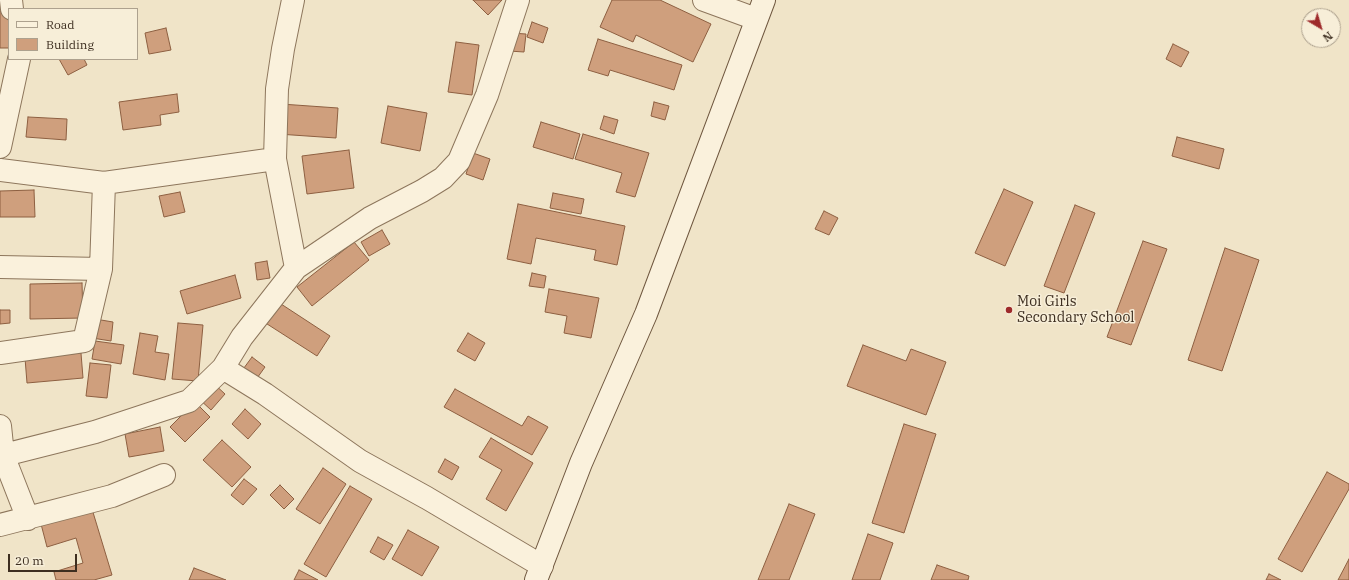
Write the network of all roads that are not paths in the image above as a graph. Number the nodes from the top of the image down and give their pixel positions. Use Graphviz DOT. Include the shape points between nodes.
graph roads {
  1 [pos="293,0"];
  2 [pos="518,0"];
  3 [pos="704,0"];
  4 [pos="760,10"];
  5 [pos="19,60"];
  6 [pos="0,147"];
  7 [pos="274,159"];
  8 [pos="0,170"];
  9 [pos="104,183"];
  10 [pos="0,267"];
  11 [pos="296,268"];
  12 [pos="102,269"];
  13 [pos="0,353"];
  14 [pos="223,368"];
  15 [pos="0,426"];
  16 [pos="1,456"];
  17 [pos="164,475"];
  18 [pos="28,518"];
  19 [pos="0,524"];
  20 [pos="539,573"];
  1 -- 7 [label="street" via="278,89"];
  2 -- 11 [label="street" via="487,95 459,161 442,178 370,218"];
  3 -- 4 [label="street"];
  4 -- 20 [label="street" via="646,314 581,463"];
  5 -- 6 [label="street"];
  7 -- 9 [label="street"];
  7 -- 11 [label="street"];
  8 -- 9 [label="street"];
  9 -- 12 [label="street"];
  10 -- 12 [label="street"];
  11 -- 14 [label="street" via="242,337"];
  12 -- 13 [label="street" via="84,341"];
  14 -- 16 [label="street" via="189,401 95,432"];
  14 -- 20 [label="street" via="265,394 360,461 427,498"];
  15 -- 16 [label="street"];
  16 -- 18 [label="street"];
  17 -- 18 [label="street" via="112,496"];
  18 -- 19 [label="street"];
}
